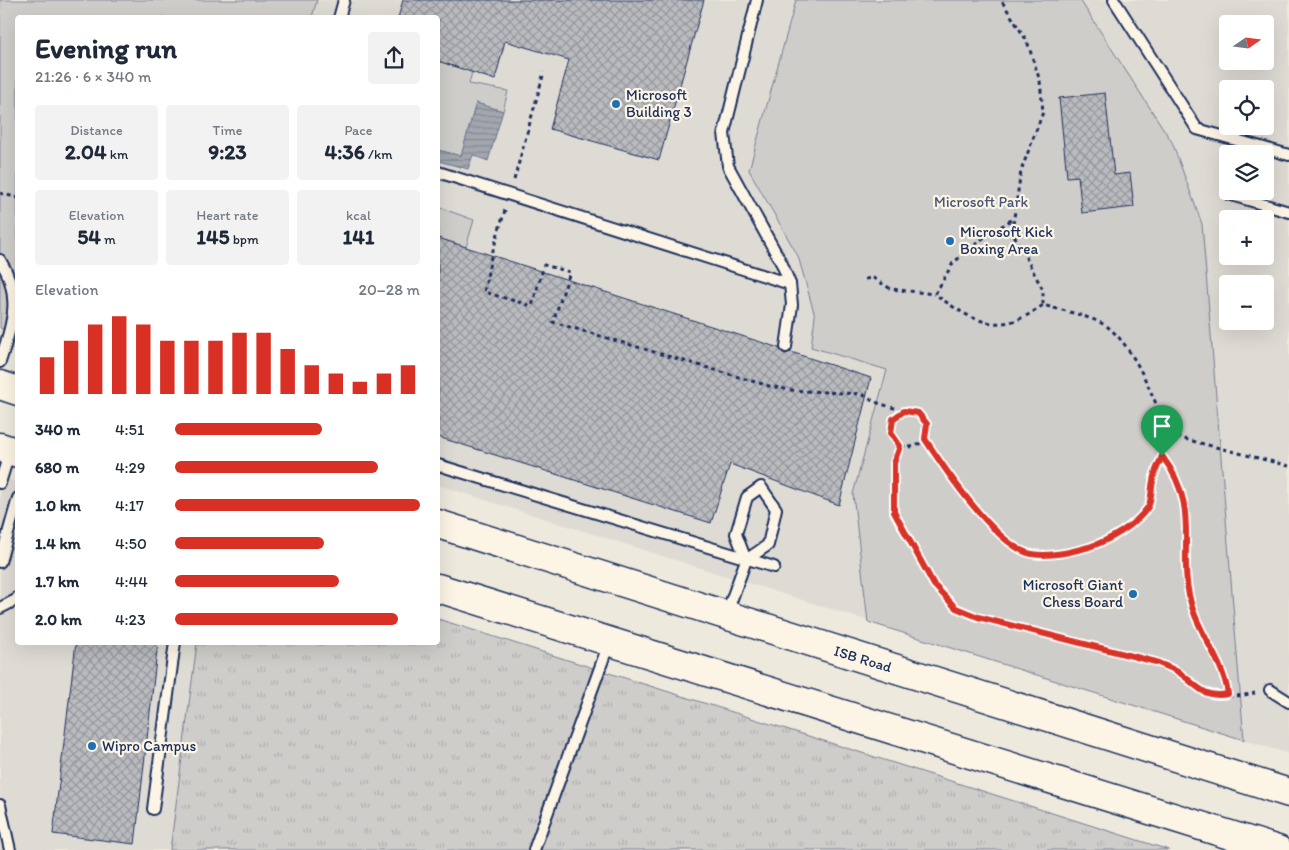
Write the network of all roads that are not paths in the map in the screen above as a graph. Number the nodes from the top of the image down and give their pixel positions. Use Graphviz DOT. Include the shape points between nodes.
graph roads {
  1 [pos="344,0"];
  2 [pos="757,0"];
  3 [pos="1114,0"];
  4 [pos="340,15"];
  5 [pos="1289,156"];
  6 [pos="440,173"];
  7 [pos="1248,200"];
  8 [pos="1289,212"];
  9 [pos="0,260"];
  10 [pos="790,284"];
  11 [pos="786,347"];
  12 [pos="0,362"];
  13 [pos="0,385"];
  14 [pos="15,390"];
  15 [pos="9,450"];
  16 [pos="440,466"];
  17 [pos="0,483"];
  18 [pos="15,506"];
  19 [pos="440,525"];
  20 [pos="3,540"];
  21 [pos="746,560"];
  22 [pos="0,562"];
  23 [pos="774,567"];
  24 [pos="440,589"];
  25 [pos="15,600"];
  26 [pos="0,608"];
  27 [pos="726,616"];
  28 [pos="609,643"];
  29 [pos="175,645"];
  30 [pos="1270,690"];
  31 [pos="1289,702"];
  32 [pos="1289,793"];
  33 [pos="0,805"];
  34 [pos="153,809"];
  35 [pos="10,850"];
  36 [pos="534,850"];
  37 [pos="1278,850"];
  1 -- 4 [label="lane"];
  2 -- 10 [label="lane" via="724,133 728,166"];
  3 -- 5 [label="lane" via="1197,129"];
  6 -- 10 [label="lane"];
  7 -- 8 [label="lane"];
  9 -- 12 [label="lane" via="14,290 13,320"];
  10 -- 11 [label="lane" via="792,305"];
  13 -- 14 [label="main road"];
  15 -- 17 [label="lane"];
  16 -- 21 [label="lane"];
  18 -- 20 [label="lane"];
  19 -- 27 [label="main road, ISB Road"];
  20 -- 22 [label="lane"];
  21 -- 21 [label="lane" via="736,534 747,497 761,485 776,509 774,522 768,545"];
  21 -- 23 [label="lane"];
  21 -- 27 [label="lane"];
  24 -- 28 [label="main road"];
  25 -- 26 [label="lane"];
  27 -- 32 [label="main road, ISB Road"];
  28 -- 36 [label="lane"];
  28 -- 37 [label="main road"];
  29 -- 34 [label="lane"];
  30 -- 31 [label="lane"];
  33 -- 35 [label="lane"];
}
